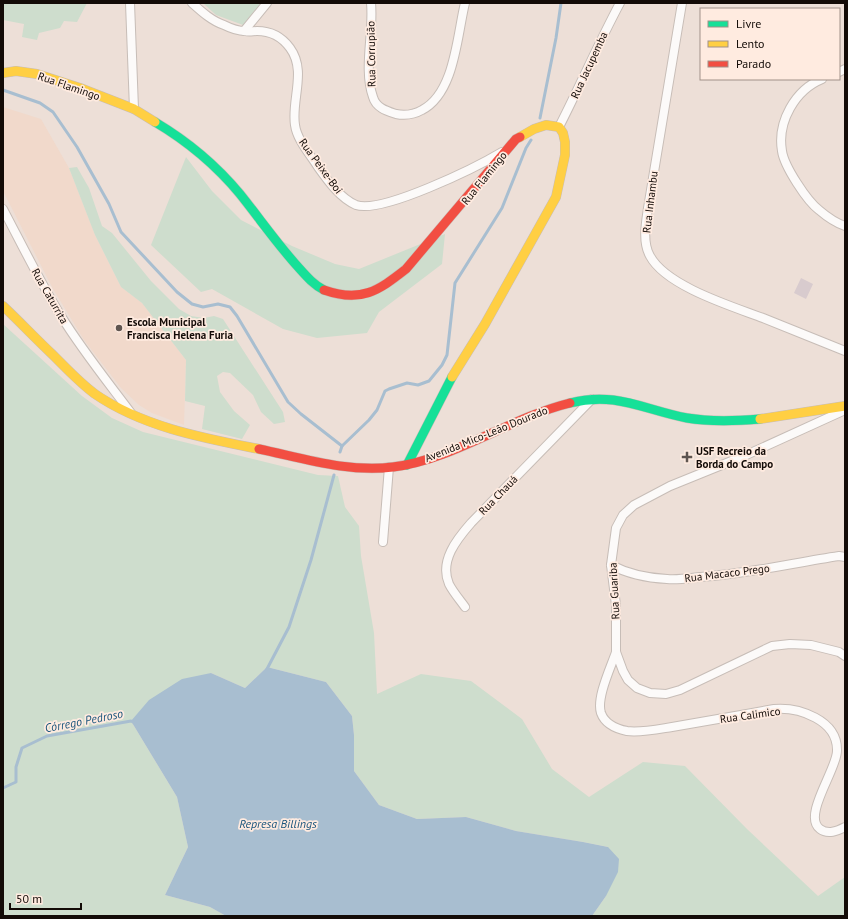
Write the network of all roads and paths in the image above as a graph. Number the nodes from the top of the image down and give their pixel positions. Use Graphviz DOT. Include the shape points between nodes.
graph roads {
  1 [pos="130,3"];
  2 [pos="192,3"];
  3 [pos="268,3"];
  4 [pos="371,3"];
  5 [pos="465,3"];
  6 [pos="620,3"];
  7 [pos="682,3"];
  8 [pos="244,31"];
  9 [pos="3,73"];
  10 [pos="820,80"];
  11 [pos="134,109"];
  12 [pos="559,127"];
  13 [pos="506,150"];
  14 [pos="3,209"];
  15 [pos="845,226"];
  16 [pos="3,306"];
  17 [pos="845,351"];
  18 [pos="105,379"];
  19 [pos="102,398"];
  20 [pos="592,399"];
  21 [pos="845,406"];
  22 [pos="845,410"];
  23 [pos="131,413"];
  24 [pos="407,465"];
  25 [pos="389,467"];
  26 [pos="383,542"];
  27 [pos="845,557"];
  28 [pos="611,565"];
  29 [pos="465,607"];
  30 [pos="616,652"];
  31 [pos="845,656"];
  32 [pos="845,827"];
  1 -- 11 [label="street"];
  2 -- 8 [label="street, Rua Peixe-Boi" via="223,25"];
  3 -- 8 [label="street"];
  4 -- 5 [label="street, Rua Corrupião" via="369,46 373,98 377,105 385,110 405,116 428,107 440,93 453,60"];
  6 -- 12 [label="street, Rua Jacupemba" via="596,47"];
  7 -- 17 [label="street, Rua Inhambu" via="645,228 649,254 656,265 669,276 701,294"];
  8 -- 13 [label="street, Rua Peixe-Boi" via="275,34 290,48 298,64 294,114 298,135 320,170 345,198 356,205 366,207 385,203 428,188"];
  9 -- 11 [label="street, Rua Flamingo" via="16,71 37,74"];
  10 -- 15 [label="street" via="800,94 789,109 783,126 782,153 804,193 818,210"];
  11 -- 13 [label="street, Rua Flamingo" via="170,131 214,165 288,256 323,290 338,295 369,293 387,284 406,269"];
  12 -- 13 [label="street, Rua Flamingo" via="546,125 534,129 516,139"];
  12 -- 24 [label="street" via="565,142 565,155 556,197 485,324 446,387"];
  14 -- 18 [label="street, Rua Caturrita" via="62,317"];
  16 -- 19 [label="street, Avenida Mico-Leão Dourado" via="66,368"];
  18 -- 19 [label="street" via="106,389"];
  18 -- 23 [label="street, Rua Caturrita"];
  19 -- 23 [label="street, Avenida Mico-Leão Dourado"];
  20 -- 21 [label="street, Avenida Mico-Leão Dourado" via="608,398 687,418 712,421 787,416"];
  20 -- 24 [label="street, Avenida Mico-Leão Dourado" via="538,413 451,450"];
  20 -- 29 [label="street, Rua Chauá" via="457,539 449,554 447,571 449,584"];
  22 -- 28 [label="street, Rua Guariba" via="670,486 634,505 623,515 616,528"];
  23 -- 25 [label="street, Avenida Mico-Leão Dourado" via="171,429 237,445 339,466 369,469"];
  24 -- 25 [label="street, Avenida Mico-Leão Dourado"];
  25 -- 26 [label="street"];
  27 -- 28 [label="street, Rua Macaco Prego" via="800,562 756,571 668,580 623,571"];
  28 -- 30 [label="street, Rua Guariba" via="616,605"];
  30 -- 31 [label="street, Rua Guariba" via="628,680 637,688 650,693 666,694 680,690 772,646 811,645"];
  30 -- 32 [label="street, Rua Calimico" via="603,688 600,707 601,714 616,728 629,731 656,730 775,709 800,711 817,718 830,729 838,751 817,804 814,822 825,832"];
}
